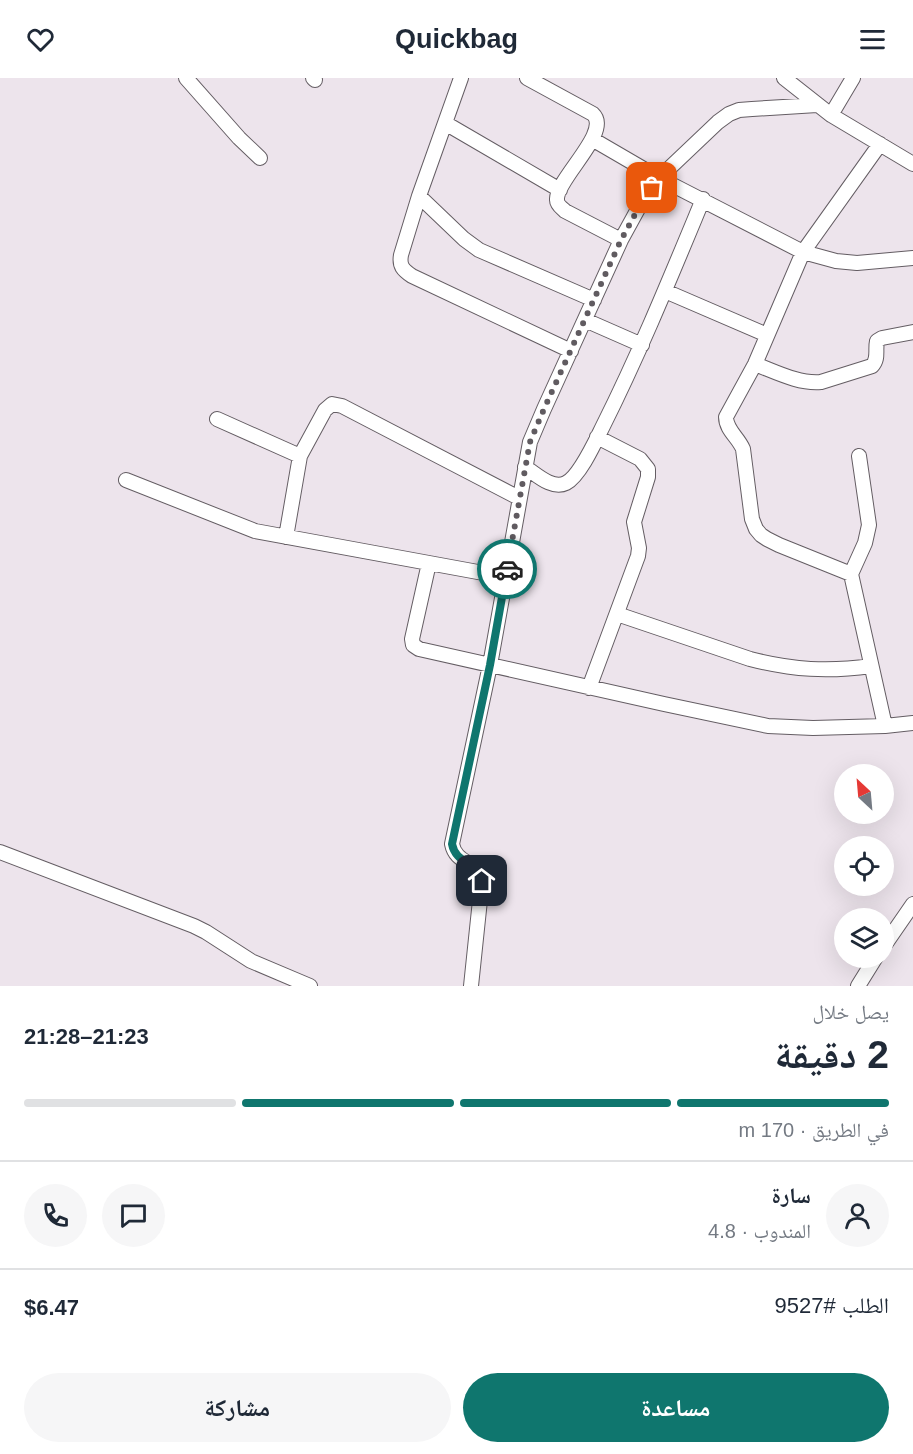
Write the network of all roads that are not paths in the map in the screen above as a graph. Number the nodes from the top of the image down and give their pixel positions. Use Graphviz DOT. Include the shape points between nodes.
graph roads {
  1 [pos="186,78"];
  2 [pos="461,78"];
  3 [pos="527,78"];
  4 [pos="784,78"];
  5 [pos="853,78"];
  6 [pos="817,105"];
  7 [pos="831,115"];
  8 [pos="446,123"];
  9 [pos="592,139"];
  10 [pos="880,144"];
  11 [pos="260,158"];
  12 [pos="912,164"];
  13 [pos="660,178"];
  14 [pos="560,190"];
  15 [pos="419,196"];
  16 [pos="703,199"];
  17 [pos="621,240"];
  18 [pos="803,252"];
  19 [pos="913,258"];
  20 [pos="665,291"];
  21 [pos="594,300"];
  22 [pos="585,320"];
  23 [pos="913,332"];
  24 [pos="767,335"];
  25 [pos="642,345"];
  26 [pos="571,351"];
  27 [pos="755,364"];
  28 [pos="217,419"];
  29 [pos="597,437"];
  30 [pos="300,456"];
  31 [pos="859,456"];
  32 [pos="525,467"];
  33 [pos="126,480"];
  34 [pos="519,498"];
  35 [pos="286,537"];
  36 [pos="429,563"];
  37 [pos="851,574"];
  38 [pos="505,577"];
  39 [pos="616,614"];
  40 [pos="490,665"];
  41 [pos="872,666"];
  42 [pos="589,688"];
  43 [pos="913,723"];
  44 [pos="885,726"];
  45 [pos="0,852"];
  46 [pos="913,904"];
  47 [pos="894,932"];
  48 [pos="869,968"];
  49 [pos="310,986"];
  50 [pos="471,986"];
  51 [pos="858,986"];
  1 -- 11 [label="street"];
  2 -- 8 [label="street"];
  3 -- 9 [label="street" via="593,114 598,124"];
  4 -- 6 [label="street"];
  5 -- 7 [label="street"];
  6 -- 7 [label="street"];
  6 -- 13 [label="street" via="729,114"];
  7 -- 10 [label="street"];
  8 -- 14 [label="street"];
  8 -- 15 [label="street"];
  9 -- 13 [label="street"];
  9 -- 14 [label="street"];
  10 -- 12 [label="street"];
  10 -- 18 [label="street"];
  13 -- 16 [label="street"];
  13 -- 17 [label="street"];
  14 -- 17 [label="street" via="556,200 559,206"];
  15 -- 21 [label="street" via="472,246"];
  15 -- 26 [label="street" via="400,262 405,271"];
  16 -- 18 [label="street"];
  16 -- 20 [label="street"];
  17 -- 21 [label="street"];
  18 -- 19 [label="street" via="857,263"];
  18 -- 24 [label="street"];
  20 -- 24 [label="street"];
  20 -- 25 [label="street"];
  21 -- 22 [label="street"];
  22 -- 25 [label="street"];
  22 -- 26 [label="street"];
  23 -- 27 [label="street" via="877,342 872,366 821,382 800,380"];
  24 -- 27 [label="street"];
  25 -- 29 [label="street"];
  26 -- 32 [label="street" via="530,442"];
  27 -- 37 [label="street" via="726,417 726,424 743,448 756,528 779,545"];
  28 -- 30 [label="street"];
  29 -- 32 [label="street" via="581,467 564,484 551,483"];
  29 -- 39 [label="street" via="640,459 648,469 634,522 638,556"];
  30 -- 34 [label="street" via="325,410 337,404"];
  30 -- 35 [label="street"];
  31 -- 37 [label="street" via="869,525"];
  32 -- 34 [label="street"];
  33 -- 35 [label="street" via="255,531"];
  34 -- 38 [label="street"];
  35 -- 36 [label="street"];
  36 -- 38 [label="street"];
  36 -- 40 [label="street" via="413,645"];
  37 -- 41 [label="street"];
  38 -- 40 [label="street"];
  39 -- 41 [label="street" via="773,665 815,670"];
  39 -- 42 [label="street"];
  40 -- 42 [label="street"];
  40 -- 50 [label="street" via="452,844 457,856 481,873"];
  41 -- 44 [label="street"];
  42 -- 44 [label="street" via="768,726"];
  43 -- 44 [label="street"];
  45 -- 49 [label="street" via="194,926 251,961"];
  46 -- 47 [label="street"];
  48 -- 51 [label="street"];
}
